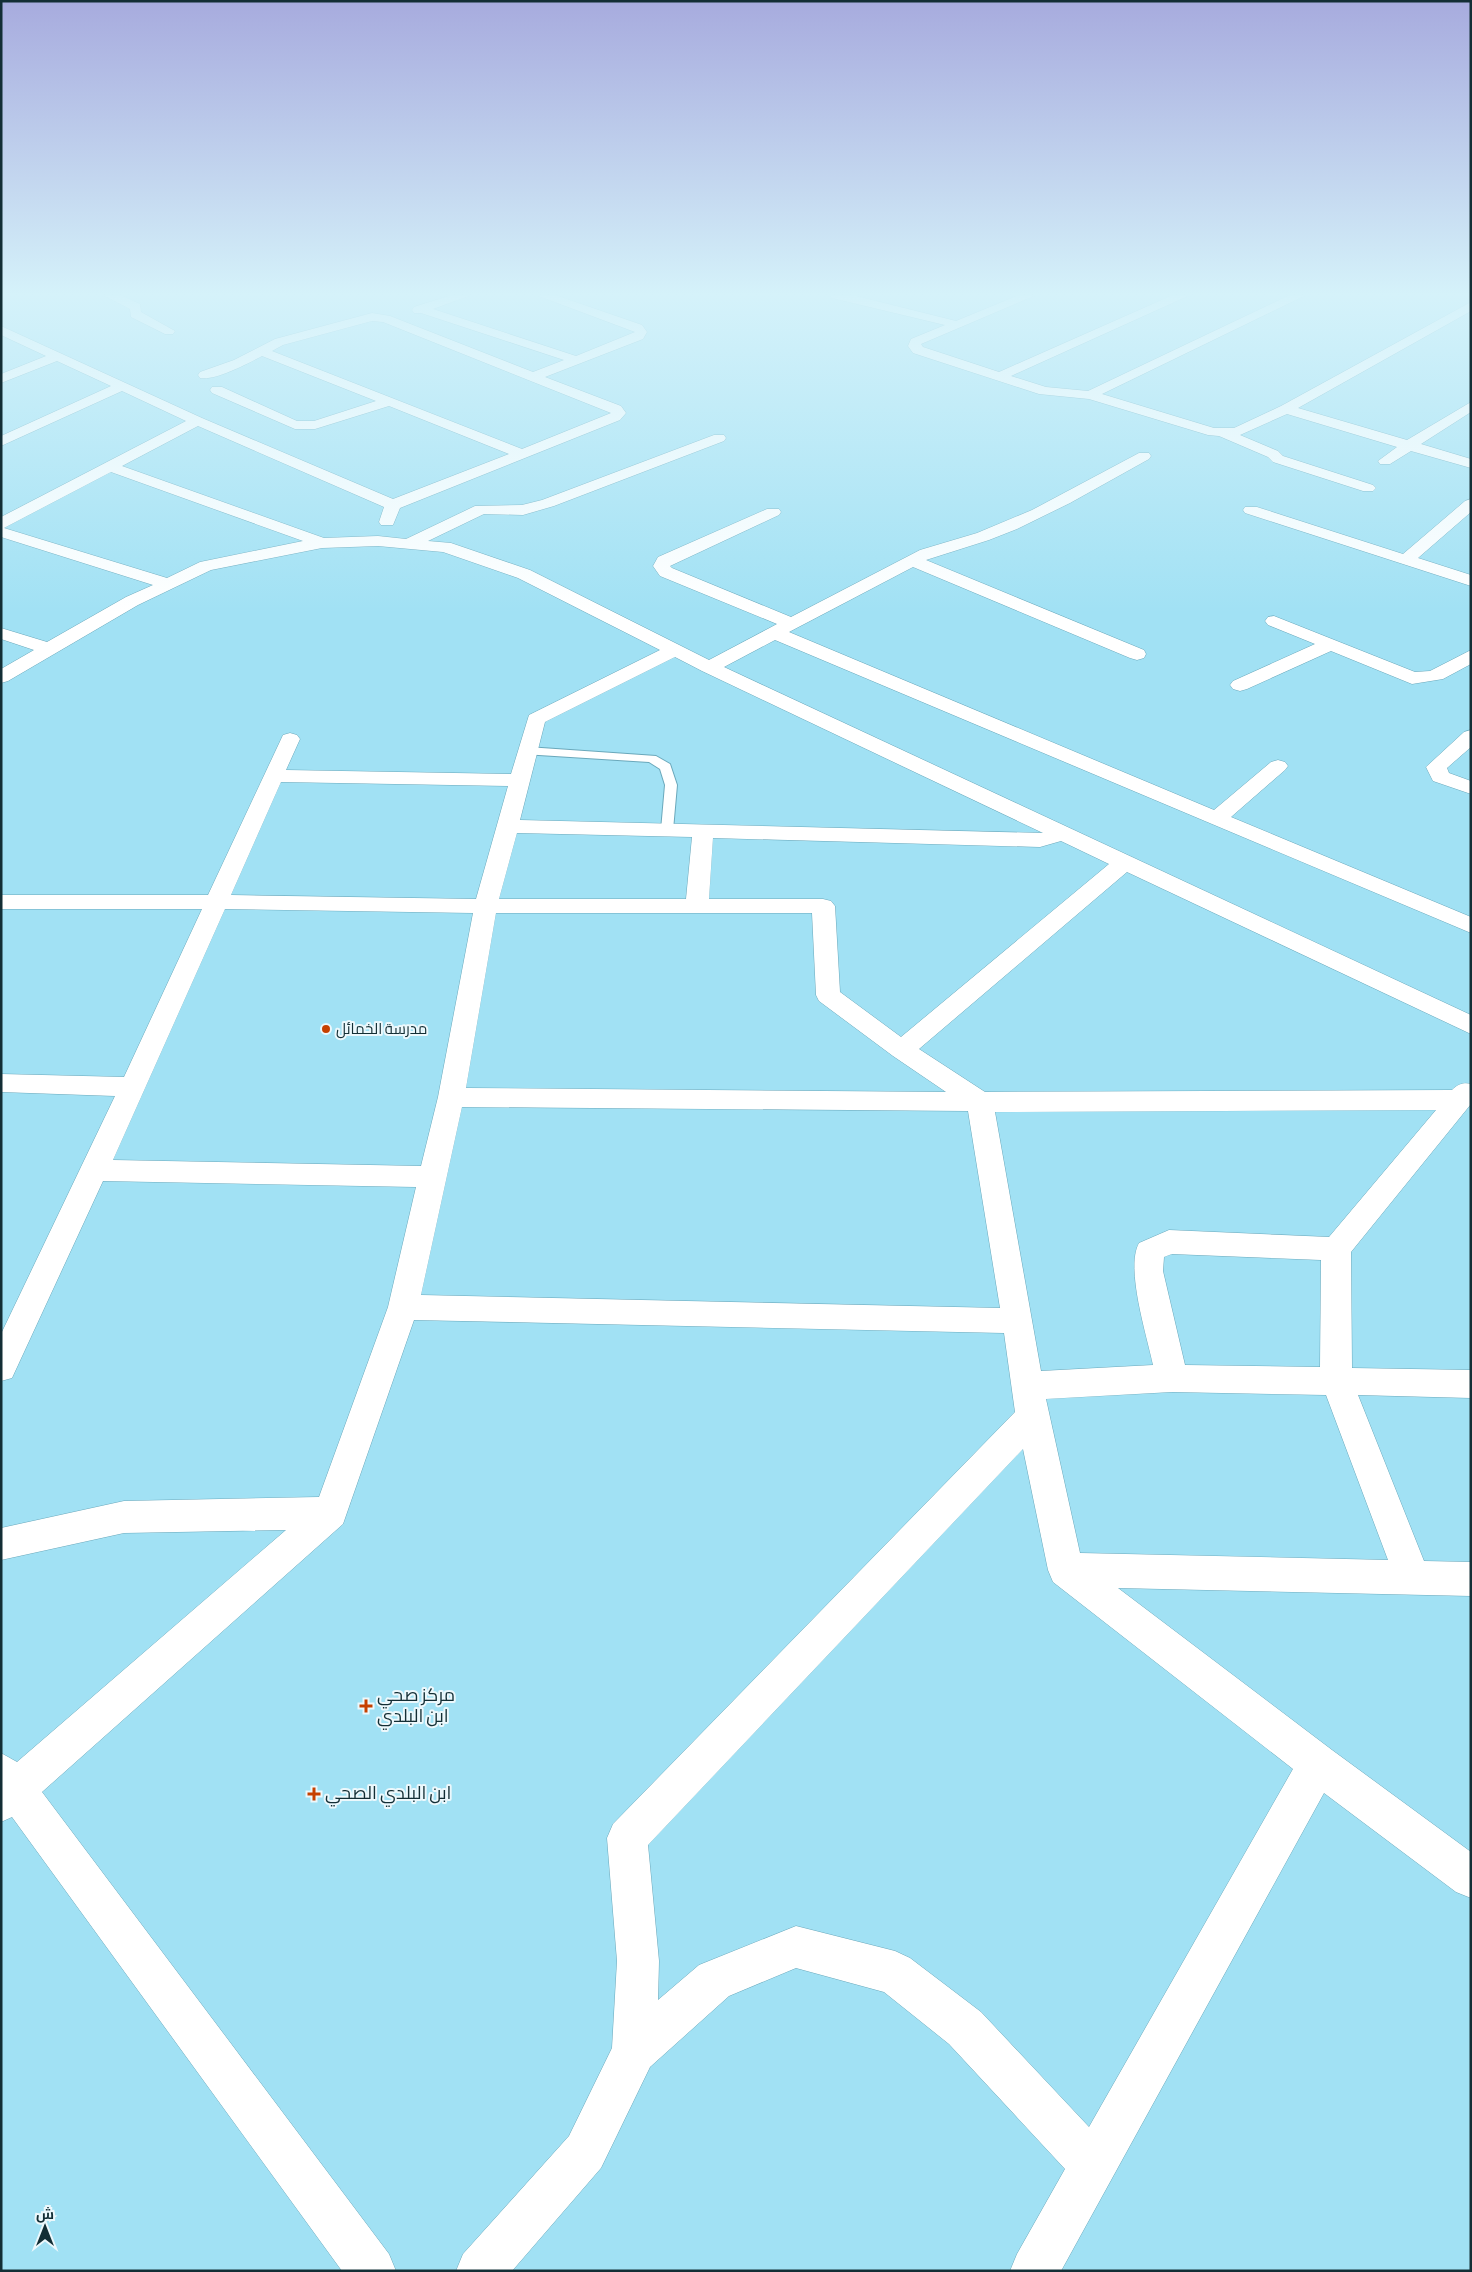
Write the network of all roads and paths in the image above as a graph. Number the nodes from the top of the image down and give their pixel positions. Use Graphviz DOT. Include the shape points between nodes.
graph roads {
  1 [pos="90,401"];
  2 [pos="154,401"];
  3 [pos="242,401"];
  4 [pos="391,401"];
  5 [pos="595,401"];
  6 [pos="1110,401"];
  7 [pos="1300,401"];
  8 [pos="1471,406"];
  9 [pos="1286,409"];
  10 [pos="197,421"];
  11 [pos="1225,434"];
  12 [pos="719,438"];
  13 [pos="1,442"];
  14 [pos="1410,445"];
  15 [pos="523,454"];
  16 [pos="1144,456"];
  17 [pos="1385,461"];
  18 [pos="1471,464"];
  19 [pos="110,467"];
  20 [pos="1368,488"];
  21 [pos="1471,504"];
  22 [pos="393,505"];
  23 [pos="1251,510"];
  24 [pos="773,512"];
  25 [pos="1,524"];
  26 [pos="1,532"];
  27 [pos="22,538"];
  28 [pos="378,541"];
  29 [pos="322,543"];
  30 [pos="408,544"];
  31 [pos="1,545"];
  32 [pos="913,560"];
  33 [pos="1406,560"];
  34 [pos="1471,581"];
  35 [pos="166,583"];
  36 [pos="1274,620"];
  37 [pos="781,628"];
  38 [pos="1,633"];
  39 [pos="1331,644"];
  40 [pos="49,649"];
  41 [pos="674,650"];
  42 [pos="1137,654"];
  43 [pos="1471,656"];
  44 [pos="709,667"];
  45 [pos="1,677"];
  46 [pos="1240,685"];
  47 [pos="1471,736"];
  48 [pos="290,739"];
  49 [pos="527,751"];
  50 [pos="1278,766"];
  51 [pos="274,776"];
  52 [pos="520,780"];
  53 [pos="1471,788"];
  54 [pos="1216,819"];
  55 [pos="507,826"];
  56 [pos="668,830"];
  57 [pos="703,831"];
  58 [pos="1064,834"];
  59 [pos="1125,862"];
  60 [pos="1,902"];
  61 [pos="218,902"];
  62 [pos="486,906"];
  63 [pos="697,906"];
  64 [pos="1471,926"];
  65 [pos="1471,1025"];
  66 [pos="902,1050"];
  67 [pos="1,1083"];
  68 [pos="133,1088"];
  69 [pos="1464,1094"];
  70 [pos="451,1097"];
  71 [pos="980,1102"];
  72 [pos="94,1170"];
  73 [pos="433,1177"];
  74 [pos="1336,1249"];
  75 [pos="403,1307"];
  76 [pos="1018,1321"];
  77 [pos="1,1368"];
  78 [pos="1172,1378"];
  79 [pos="1336,1380"];
  80 [pos="1471,1384"];
  81 [pos="1029,1402"];
  82 [pos="330,1513"];
  83 [pos="1,1544"];
  84 [pos="1066,1570"];
  85 [pos="1413,1579"];
  86 [pos="1471,1579"];
  87 [pos="1318,1764"];
  88 [pos="6,1789"];
  89 [pos="1471,1877"];
  90 [pos="634,2051"];
  91 [pos="1093,2165"];
  92 [pos="372,2271"];
  93 [pos="480,2271"];
  94 [pos="1034,2271"];
  1 -- 13 [label="street"];
  2 -- 10 [label="street"];
  3 -- 4 [label="street" via="304,426"];
  4 -- 15 [label="street"];
  5 -- 15 [label="street" via="619,413"];
  6 -- 11 [label="street"];
  7 -- 9 [label="street"];
  8 -- 14 [label="street"];
  9 -- 11 [label="street"];
  9 -- 14 [label="street"];
  10 -- 19 [label="street"];
  10 -- 22 [label="street"];
  11 -- 20 [label="street" via="1273,454 1278,460"];
  12 -- 30 [label="street" via="548,504 523,510 481,509"];
  14 -- 17 [label="street"];
  14 -- 18 [label="street"];
  15 -- 22 [label="street"];
  16 -- 32 [label="street" via="990,535"];
  19 -- 25 [label="street"];
  19 -- 29 [label="street"];
  21 -- 33 [label="street"];
  22 -- 28 [label="street"];
  23 -- 33 [label="street"];
  24 -- 37 [label="street" via="664,561 661,566 666,572"];
  26 -- 27 [label="street"];
  27 -- 31 [label="street"];
  27 -- 35 [label="street"];
  28 -- 29 [label="street"];
  28 -- 30 [label="street"];
  29 -- 35 [label="street" via="206,566"];
  30 -- 41 [label="street" via="445,547 524,574"];
  32 -- 37 [label="street"];
  32 -- 42 [label="street"];
  33 -- 34 [label="street"];
  35 -- 40 [label="street"];
  36 -- 39 [label="street"];
  37 -- 44 [label="street"];
  37 -- 54 [label="street"];
  38 -- 40 [label="street"];
  39 -- 43 [label="street" via="1412,678 1437,676"];
  39 -- 46 [label="street"];
  40 -- 45 [label="street"];
  41 -- 44 [label="street"];
  41 -- 49 [label="street" via="536,719"];
  44 -- 58 [label="street"];
  47 -- 53 [label="street" via="1436,767 1440,777"];
  48 -- 51 [label="street"];
  49 -- 52 [label="street"];
  49 -- 56 [label="lane" via="652,759 666,767 671,785"];
  50 -- 54 [label="street"];
  51 -- 52 [label="street"];
  51 -- 61 [label="street"];
  52 -- 55 [label="street"];
  54 -- 64 [label="street"];
  55 -- 56 [label="street"];
  55 -- 62 [label="street"];
  56 -- 57 [label="street"];
  57 -- 58 [label="street" via="1040,840"];
  57 -- 63 [label="street"];
  58 -- 59 [label="street"];
  59 -- 65 [label="street"];
  59 -- 66 [label="street"];
  60 -- 61 [label="street"];
  61 -- 62 [label="street"];
  61 -- 68 [label="street"];
  62 -- 63 [label="street"];
  62 -- 70 [label="street"];
  63 -- 66 [label="street" via="823,906 828,995"];
  66 -- 71 [label="street"];
  67 -- 68 [label="street"];
  68 -- 72 [label="street"];
  69 -- 71 [label="street"];
  69 -- 74 [label="street"];
  70 -- 71 [label="street"];
  70 -- 73 [label="street"];
  71 -- 76 [label="street"];
  72 -- 73 [label="street"];
  72 -- 77 [label="street"];
  73 -- 75 [label="street"];
  74 -- 78 [label="street" via="1169,1242 1149,1251 1148,1271"];
  74 -- 79 [label="street"];
  75 -- 76 [label="street"];
  75 -- 82 [label="street"];
  76 -- 81 [label="street"];
  78 -- 79 [label="street"];
  78 -- 81 [label="street"];
  79 -- 80 [label="street"];
  79 -- 85 [label="street"];
  81 -- 84 [label="street"];
  81 -- 90 [label="street" via="627,1838 638,1961"];
  82 -- 83 [label="street" via="124,1517"];
  82 -- 88 [label="street"];
  84 -- 85 [label="street"];
  84 -- 87 [label="street"];
  85 -- 86 [label="street"];
  87 -- 89 [label="street"];
  87 -- 91 [label="street"];
  88 -- 92 [label="street"];
  90 -- 91 [label="street" via="714,1980 796,1948 895,1974 965,2028"];
  90 -- 93 [label="street" via="585,2152"];
  91 -- 94 [label="street"];
}
